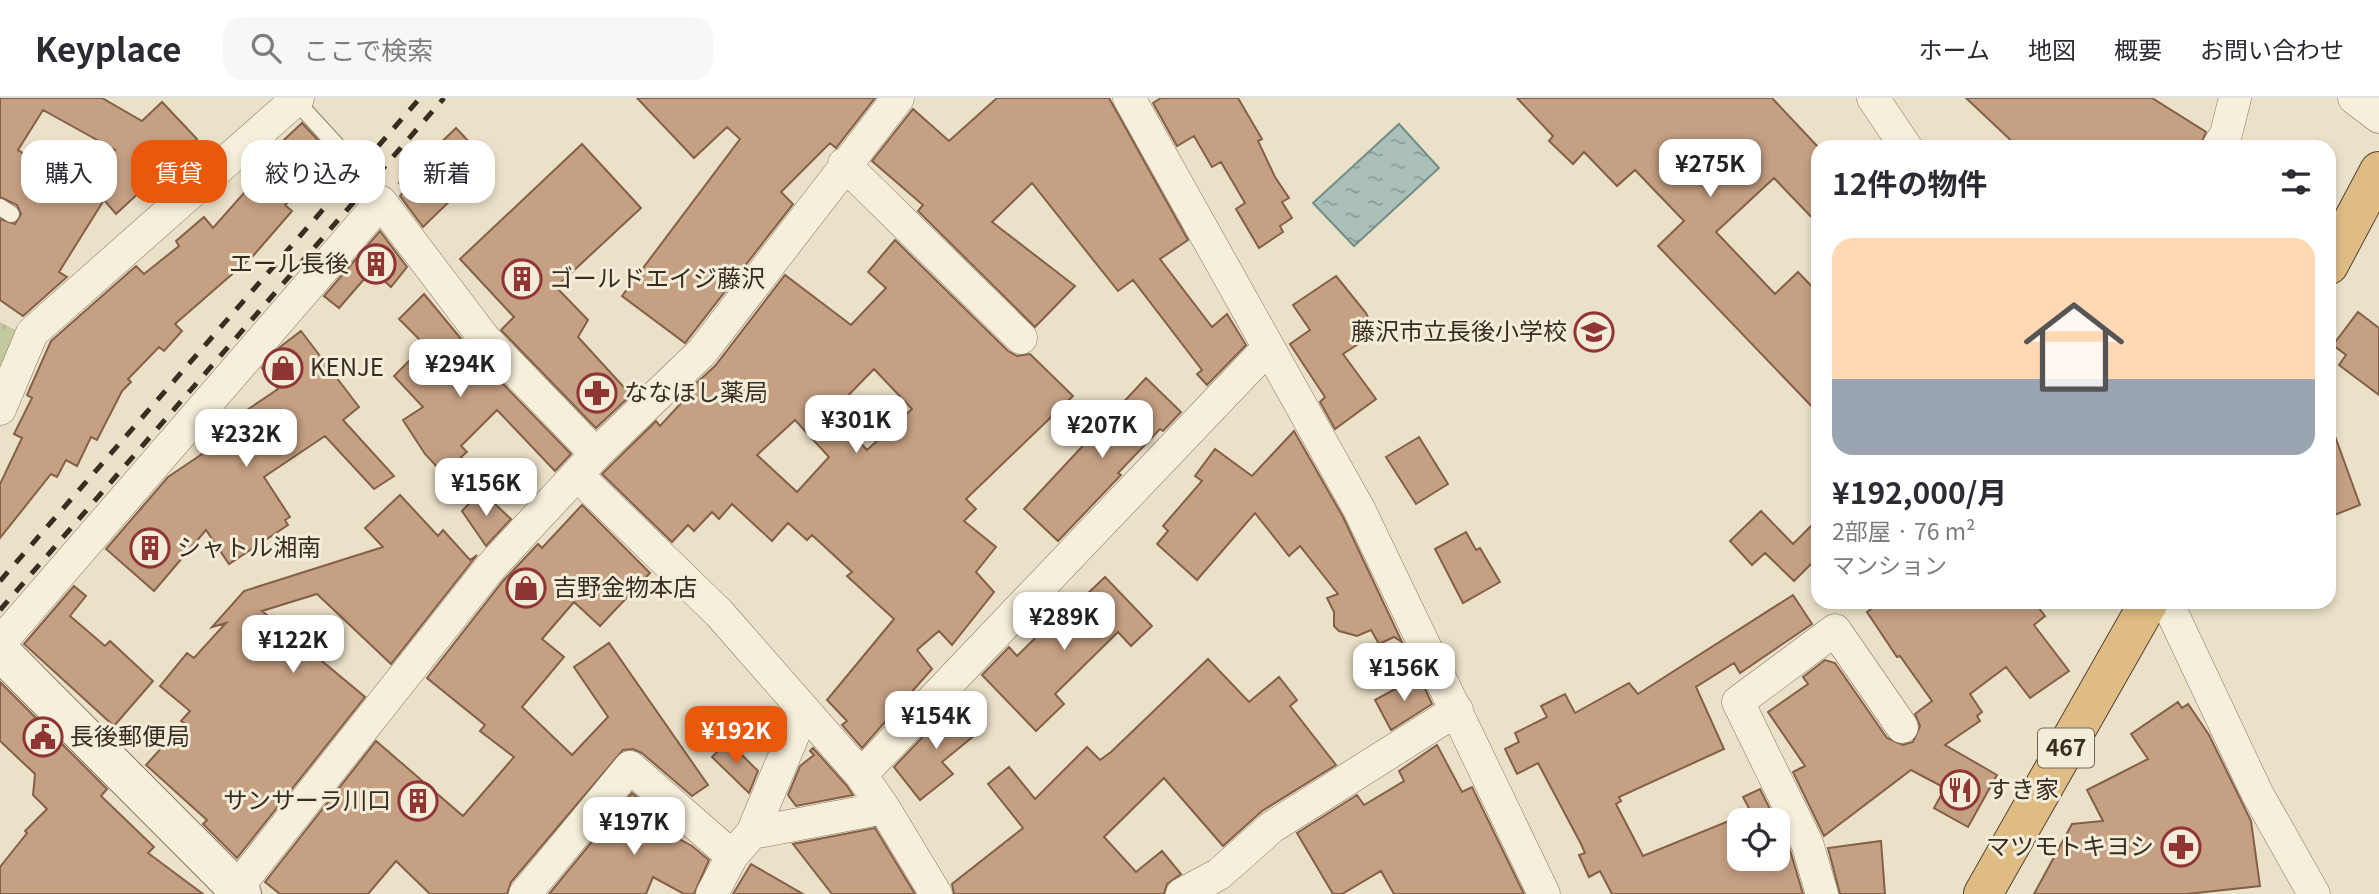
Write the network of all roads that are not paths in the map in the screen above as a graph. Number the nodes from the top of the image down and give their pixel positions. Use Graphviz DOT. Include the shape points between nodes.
graph roads {
  1 [pos="898,98"];
  2 [pos="1129,98"];
  3 [pos="1872,98"];
  4 [pos="2235,98"];
  5 [pos="2354,98"];
  6 [pos="296,99"];
  7 [pos="2379,117"];
  8 [pos="332,140"];
  9 [pos="1901,140"];
  10 [pos="2222,140"];
  11 [pos="844,164"];
  12 [pos="2379,171"];
  13 [pos="2336,252"];
  14 [pos="1021,338"];
  15 [pos="1267,349"];
  16 [pos="0,409"];
  17 [pos="587,465"];
  18 [pos="2145,609"];
  19 [pos="2169,609"];
  20 [pos="1,651"];
  21 [pos="804,710"];
  22 [pos="1457,710"];
  23 [pos="1902,727"];
  24 [pos="861,775"];
  25 [pos="884,808"];
  26 [pos="742,845"];
  27 [pos="237,892"];
  28 [pos="525,894"];
  29 [pos="712,894"];
  30 [pos="936,894"];
  31 [pos="1182,894"];
  32 [pos="1544,894"];
  33 [pos="1822,894"];
  34 [pos="1983,894"];
  35 [pos="2314,894"];
  1 -- 11 [label="street"];
  2 -- 15 [label="street"];
  3 -- 9 [label="street"];
  4 -- 10 [label="street"];
  5 -- 7 [label="street"];
  6 -- 8 [label="lane"];
  6 -- 16 [label="street" via="32,333"];
  11 -- 14 [label="street"];
  11 -- 17 [label="street" via="702,352"];
  12 -- 13 [label="highway"];
  15 -- 22 [label="street" via="1359,509"];
  15 -- 24 [label="street"];
  17 -- 20 [label="street" via="381,202"];
  17 -- 21 [label="street"];
  17 -- 27 [label="street" via="489,569"];
  18 -- 34 [label="highway, 467"];
  19 -- 35 [label="street" via="2258,793"];
  20 -- 27 [label="street"];
  21 -- 24 [label="street"];
  21 -- 26 [label="street"];
  22 -- 31 [label="street" via="1272,827 1219,874"];
  22 -- 32 [label="street"];
  23 -- 33 [label="street" via="1835,630 1738,702 1807,843"];
  24 -- 25 [label="street"];
  25 -- 26 [label="street"];
  25 -- 30 [label="street"];
  26 -- 28 [label="street" via="630,767"];
  26 -- 29 [label="street"];
}
